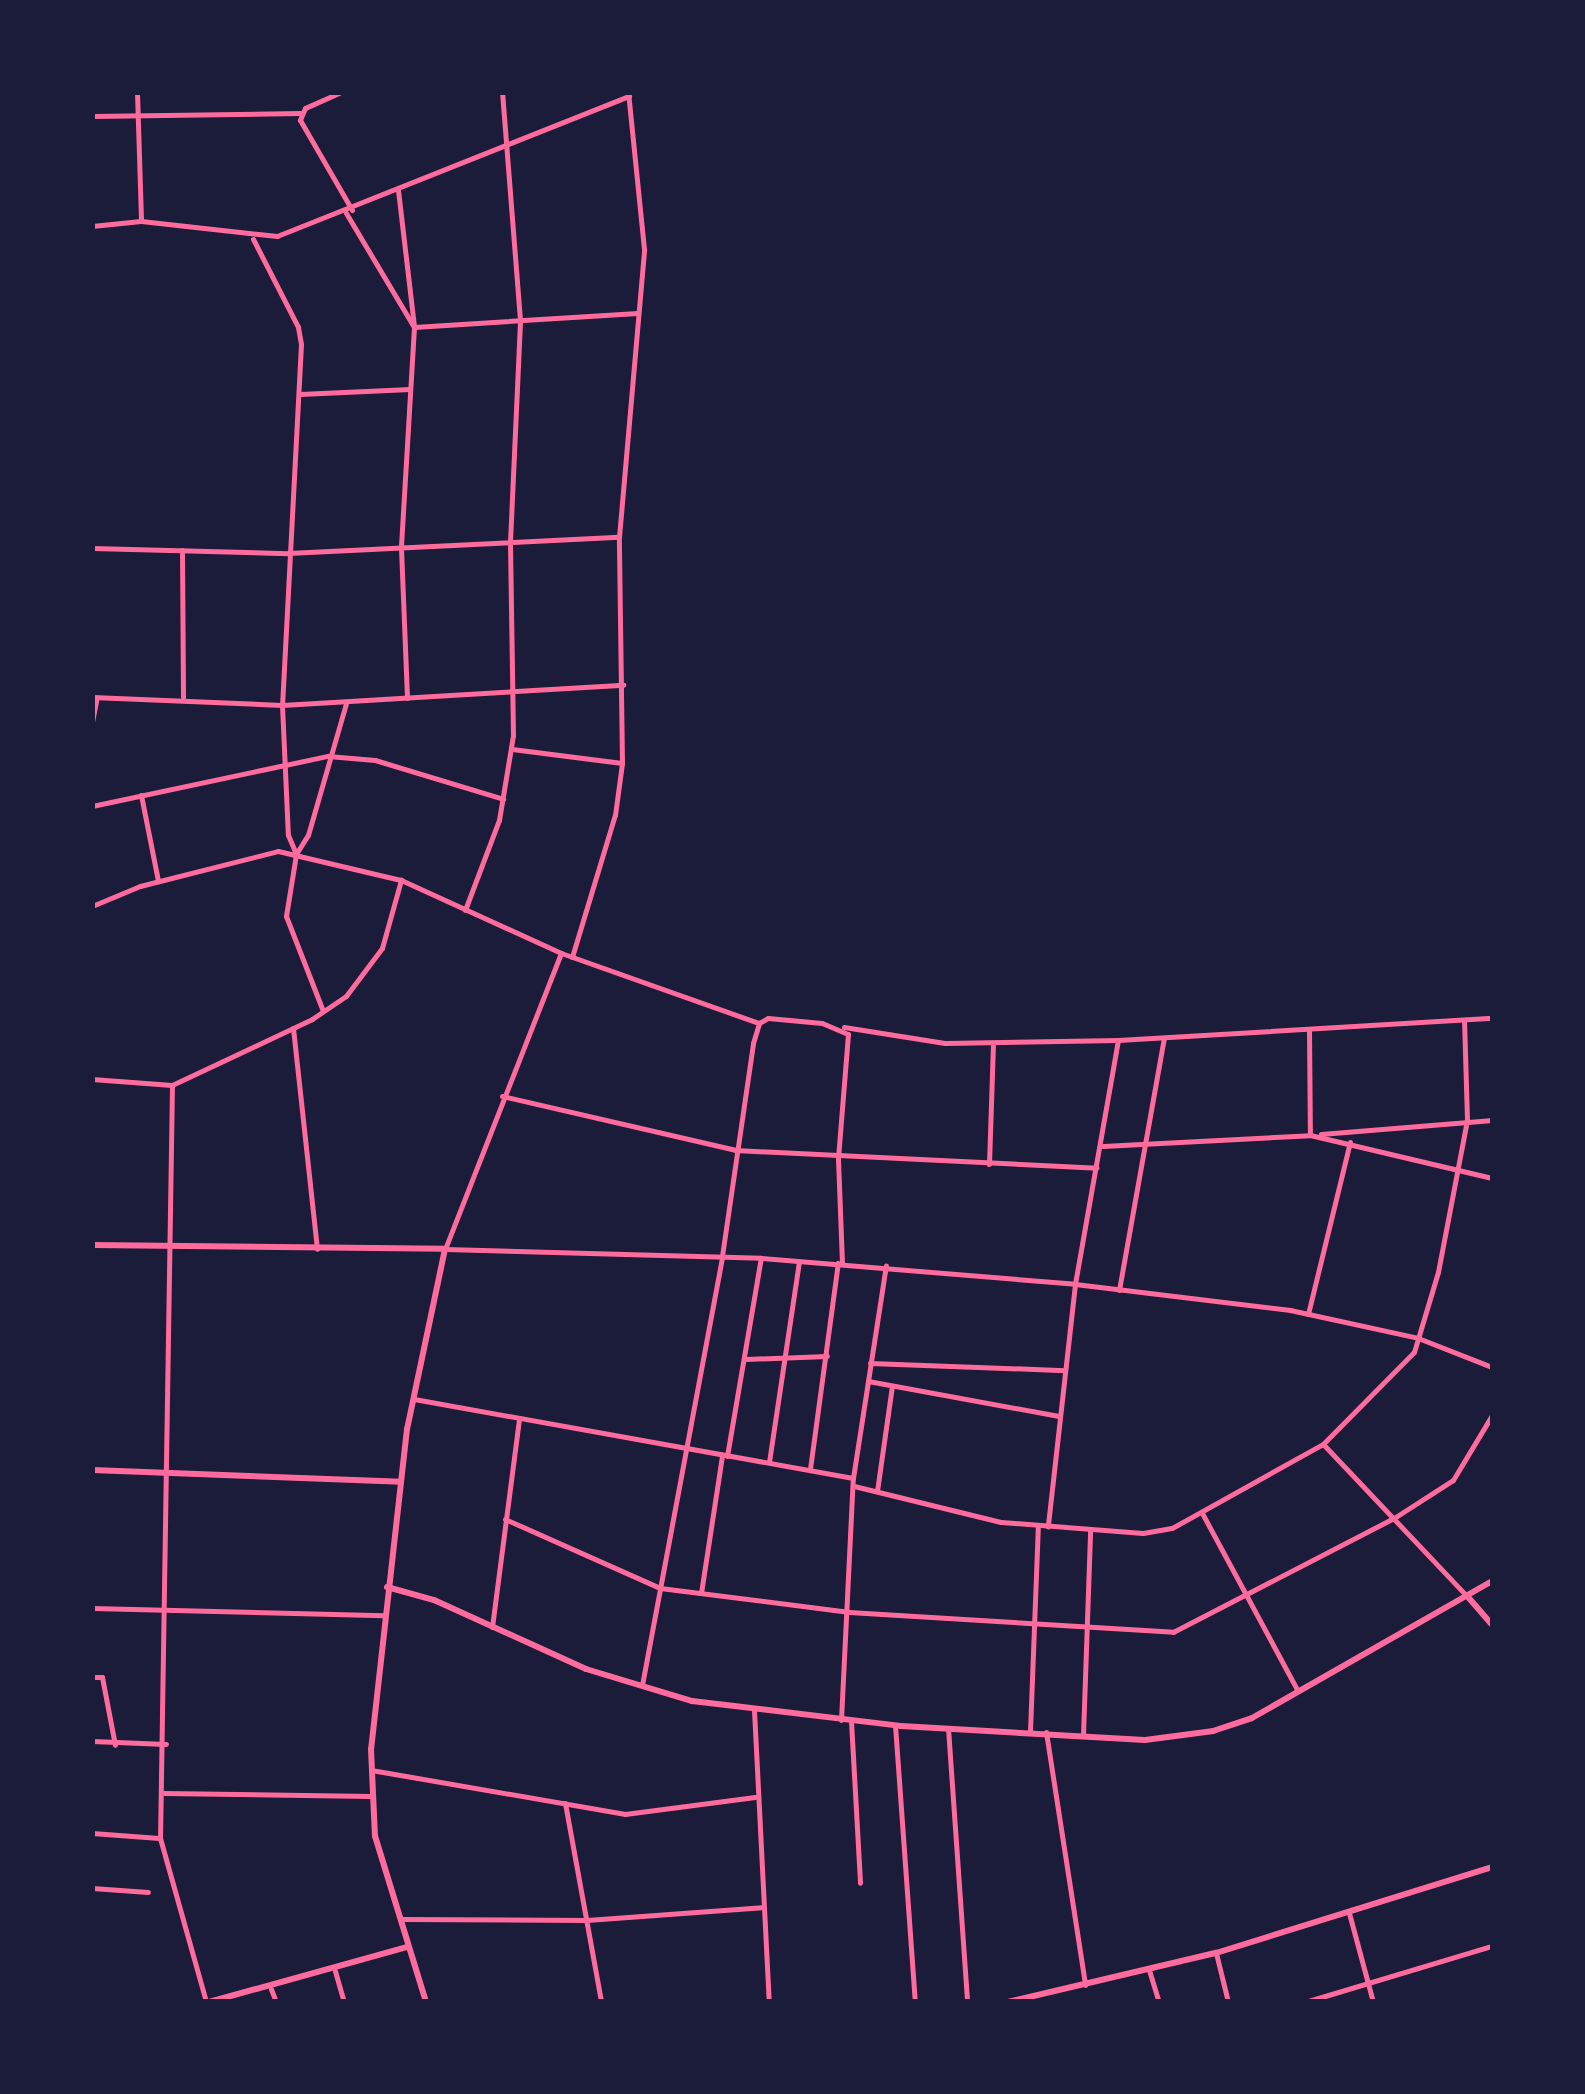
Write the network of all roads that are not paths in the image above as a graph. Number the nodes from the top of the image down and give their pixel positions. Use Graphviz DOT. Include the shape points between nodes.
graph roads {
  1 [pos="137,92"];
  2 [pos="341,92"];
  3 [pos="502,92"];
  4 [pos="331,94"];
  5 [pos="628,94"];
  6 [pos="138,111"];
  7 [pos="301,112"];
  8 [pos="92,116"];
  9 [pos="508,145"];
  10 [pos="398,190"];
  11 [pos="349,212"];
  12 [pos="141,221"];
  13 [pos="92,226"];
  14 [pos="253,238"];
  15 [pos="638,314"];
  16 [pos="520,320"];
  17 [pos="414,326"];
  18 [pos="410,389"];
  19 [pos="300,394"];
  20 [pos="620,537"];
  21 [pos="510,542"];
  22 [pos="92,548"];
  23 [pos="400,548"];
  24 [pos="182,550"];
  25 [pos="288,553"];
  26 [pos="624,685"];
  27 [pos="513,692"];
  28 [pos="95,697"];
  29 [pos="182,698"];
  30 [pos="406,698"];
  31 [pos="346,703"];
  32 [pos="282,705"];
  33 [pos="92,722"];
  34 [pos="512,748"];
  35 [pos="328,756"];
  36 [pos="286,762"];
  37 [pos="622,764"];
  38 [pos="141,795"];
  39 [pos="504,799"];
  40 [pos="92,806"];
  41 [pos="296,854"];
  42 [pos="158,880"];
  43 [pos="401,880"];
  44 [pos="92,906"];
  45 [pos="465,910"];
  46 [pos="562,953"];
  47 [pos="572,957"];
  48 [pos="323,1011"];
  49 [pos="1492,1018"];
  50 [pos="1464,1021"];
  51 [pos="759,1023"];
  52 [pos="844,1027"];
  53 [pos="294,1028"];
  54 [pos="1308,1030"];
  55 [pos="1164,1038"];
  56 [pos="1118,1040"];
  57 [pos="993,1043"];
  58 [pos="92,1079"];
  59 [pos="172,1085"];
  60 [pos="502,1096"];
  61 [pos="1467,1120"];
  62 [pos="1492,1120"];
  63 [pos="1310,1135"];
  64 [pos="1350,1141"];
  65 [pos="1145,1144"];
  66 [pos="1103,1146"];
  67 [pos="735,1150"];
  68 [pos="838,1159"];
  69 [pos="989,1164"];
  70 [pos="1097,1168"];
  71 [pos="1458,1169"];
  72 [pos="1492,1178"];
  73 [pos="92,1245"];
  74 [pos="168,1246"];
  75 [pos="444,1248"];
  76 [pos="318,1250"];
  77 [pos="722,1256"];
  78 [pos="761,1258"];
  79 [pos="800,1260"];
  80 [pos="840,1263"];
  81 [pos="886,1266"];
  82 [pos="1075,1284"];
  83 [pos="1119,1290"];
  84 [pos="1308,1314"];
  85 [pos="1418,1338"];
  86 [pos="827,1356"];
  87 [pos="786,1357"];
  88 [pos="746,1359"];
  89 [pos="870,1363"];
  90 [pos="1492,1366"];
  91 [pos="1064,1370"];
  92 [pos="868,1381"];
  93 [pos="892,1386"];
  94 [pos="414,1398"];
  95 [pos="1492,1415"];
  96 [pos="1059,1416"];
  97 [pos="519,1419"];
  98 [pos="1323,1444"];
  99 [pos="684,1448"];
  100 [pos="725,1455"];
  101 [pos="769,1462"];
  102 [pos="810,1469"];
  103 [pos="92,1470"];
  104 [pos="168,1476"];
  105 [pos="401,1482"];
  106 [pos="854,1482"];
  107 [pos="876,1491"];
  108 [pos="1202,1513"];
  109 [pos="1394,1518"];
  110 [pos="505,1519"];
  111 [pos="1038,1525"];
  112 [pos="1048,1526"];
  113 [pos="1090,1530"];
  114 [pos="1492,1582"];
  115 [pos="387,1588"];
  116 [pos="660,1588"];
  117 [pos="700,1593"];
  118 [pos="1468,1597"];
  119 [pos="1247,1598"];
  120 [pos="92,1608"];
  121 [pos="165,1611"];
  122 [pos="848,1612"];
  123 [pos="384,1616"];
  124 [pos="1032,1624"];
  125 [pos="1492,1625"];
  126 [pos="492,1627"];
  127 [pos="1084,1628"];
  128 [pos="92,1678"];
  129 [pos="641,1687"];
  130 [pos="1299,1692"];
  131 [pos="754,1710"];
  132 [pos="841,1720"];
  133 [pos="850,1721"];
  134 [pos="894,1725"];
  135 [pos="948,1728"];
  136 [pos="1030,1731"];
  137 [pos="1046,1732"];
  138 [pos="1083,1735"];
  139 [pos="92,1741"];
  140 [pos="166,1744"];
  141 [pos="115,1745"];
  142 [pos="371,1770"];
  143 [pos="163,1794"];
  144 [pos="371,1796"];
  145 [pos="754,1797"];
  146 [pos="565,1802"];
  147 [pos="92,1833"];
  148 [pos="160,1838"];
  149 [pos="1492,1868"];
  150 [pos="860,1882"];
  151 [pos="92,1888"];
  152 [pos="148,1892"];
  153 [pos="762,1906"];
  154 [pos="1349,1913"];
  155 [pos="398,1919"];
  156 [pos="587,1920"];
  157 [pos="1492,1946"];
  158 [pos="408,1948"];
  159 [pos="1216,1953"];
  160 [pos="1149,1970"];
  161 [pos="335,1972"];
  162 [pos="1368,1980"];
  163 [pos="1085,1985"];
  164 [pos="271,1989"];
  165 [pos="207,2002"];
  166 [pos="276,2002"];
  167 [pos="344,2002"];
  168 [pos="426,2002"];
  169 [pos="601,2002"];
  170 [pos="769,2002"];
  171 [pos="915,2002"];
  172 [pos="966,2002"];
  173 [pos="1008,2002"];
  174 [pos="1159,2002"];
  175 [pos="1228,2002"];
  176 [pos="1305,2002"];
  177 [pos="1374,2002"];
  1 -- 6 [label="street"];
  2 -- 4 [label="street"];
  3 -- 9 [label="street"];
  4 -- 7 [label="street"];
  5 -- 9 [label="street"];
  5 -- 15 [label="street" via="644,204"];
  6 -- 7 [label="street"];
  6 -- 8 [label="street"];
  6 -- 12 [label="street"];
  7 -- 11 [label="street"];
  9 -- 10 [label="street"];
  9 -- 16 [label="street"];
  10 -- 11 [label="street"];
  10 -- 17 [label="street"];
  11 -- 14 [label="street"];
  11 -- 17 [label="street"];
  12 -- 13 [label="street"];
  12 -- 14 [label="street"];
  14 -- 19 [label="street" via="298,327"];
  15 -- 16 [label="street"];
  15 -- 20 [label="street"];
  16 -- 17 [label="street"];
  16 -- 21 [label="street"];
  17 -- 18 [label="street"];
  18 -- 19 [label="street"];
  18 -- 23 [label="street"];
  19 -- 25 [label="street"];
  20 -- 21 [label="street"];
  20 -- 26 [label="street"];
  21 -- 23 [label="street"];
  21 -- 27 [label="street"];
  22 -- 24 [label="street"];
  23 -- 25 [label="street"];
  23 -- 30 [label="street"];
  24 -- 25 [label="street"];
  24 -- 29 [label="street"];
  25 -- 32 [label="street"];
  26 -- 27 [label="street"];
  26 -- 37 [label="street"];
  27 -- 30 [label="street"];
  27 -- 34 [label="street"];
  28 -- 29 [label="street"];
  28 -- 33 [label="street"];
  29 -- 32 [label="street"];
  30 -- 31 [label="street"];
  31 -- 32 [label="street"];
  31 -- 35 [label="street"];
  32 -- 36 [label="street"];
  34 -- 37 [label="street"];
  34 -- 39 [label="street"];
  35 -- 36 [label="street"];
  35 -- 39 [label="street" via="375,760"];
  35 -- 41 [label="street" via="308,835"];
  36 -- 38 [label="street"];
  36 -- 41 [label="street" via="288,835"];
  37 -- 47 [label="street" via="614,815"];
  38 -- 40 [label="street"];
  38 -- 42 [label="street"];
  39 -- 45 [label="street"];
  41 -- 42 [label="street" via="278,851"];
  41 -- 43 [label="street"];
  41 -- 48 [label="street" via="286,916"];
  42 -- 44 [label="street"];
  43 -- 45 [label="street"];
  43 -- 48 [label="street" via="382,948 346,996"];
  45 -- 46 [label="street"];
  46 -- 47 [label="street"];
  46 -- 60 [label="street"];
  47 -- 51 [label="street"];
  48 -- 53 [label="street"];
  49 -- 50 [label="street"];
  50 -- 54 [label="street"];
  50 -- 61 [label="street"];
  51 -- 52 [label="street"];
  51 -- 67 [label="street"];
  52 -- 57 [label="street" via="945,1043"];
  52 -- 68 [label="street"];
  53 -- 59 [label="street"];
  53 -- 76 [label="street"];
  54 -- 55 [label="street"];
  54 -- 63 [label="street"];
  55 -- 56 [label="street"];
  55 -- 65 [label="street"];
  56 -- 57 [label="street"];
  56 -- 66 [label="street"];
  57 -- 69 [label="street"];
  58 -- 59 [label="street"];
  59 -- 74 [label="street"];
  60 -- 67 [label="street"];
  60 -- 75 [label="street" via="464,1212"];
  61 -- 62 [label="street"];
  61 -- 63 [label="street"];
  61 -- 71 [label="street"];
  63 -- 64 [label="street"];
  63 -- 65 [label="street"];
  64 -- 71 [label="street"];
  64 -- 84 [label="street"];
  65 -- 66 [label="street"];
  65 -- 83 [label="street"];
  66 -- 70 [label="street"];
  67 -- 68 [label="street"];
  67 -- 77 [label="street"];
  68 -- 69 [label="street"];
  68 -- 80 [label="street"];
  69 -- 70 [label="street"];
  70 -- 82 [label="street"];
  71 -- 72 [label="street"];
  71 -- 85 [label="street"];
  73 -- 74 [label="street"];
  74 -- 76 [label="street"];
  74 -- 104 [label="street"];
  75 -- 76 [label="street"];
  75 -- 77 [label="street"];
  75 -- 94 [label="street"];
  77 -- 78 [label="street"];
  77 -- 99 [label="street"];
  78 -- 79 [label="street"];
  78 -- 88 [label="street"];
  79 -- 80 [label="street"];
  79 -- 87 [label="street"];
  80 -- 81 [label="street"];
  80 -- 86 [label="street"];
  81 -- 82 [label="street"];
  81 -- 89 [label="street"];
  82 -- 83 [label="street"];
  82 -- 91 [label="street"];
  83 -- 84 [label="street"];
  84 -- 85 [label="street"];
  85 -- 90 [label="street"];
  85 -- 98 [label="street" via="1414,1352 1358,1415"];
  86 -- 87 [label="street"];
  86 -- 102 [label="street"];
  87 -- 88 [label="street"];
  87 -- 101 [label="street"];
  88 -- 100 [label="street"];
  89 -- 91 [label="street"];
  89 -- 92 [label="street"];
  91 -- 96 [label="street"];
  92 -- 93 [label="street"];
  92 -- 106 [label="street"];
  93 -- 96 [label="street"];
  93 -- 107 [label="street"];
  94 -- 97 [label="street"];
  94 -- 105 [label="street"];
  95 -- 109 [label="street" via="1453,1480"];
  96 -- 112 [label="street"];
  97 -- 99 [label="street"];
  97 -- 110 [label="street"];
  98 -- 108 [label="street"];
  98 -- 109 [label="street"];
  99 -- 100 [label="street"];
  99 -- 116 [label="street"];
  100 -- 101 [label="street"];
  100 -- 117 [label="street"];
  101 -- 102 [label="street"];
  102 -- 106 [label="street"];
  103 -- 104 [label="street"];
  104 -- 105 [label="street"];
  104 -- 121 [label="street"];
  105 -- 115 [label="street"];
  106 -- 107 [label="street"];
  106 -- 122 [label="street"];
  107 -- 111 [label="street"];
  108 -- 113 [label="street" via="1158,1530"];
  108 -- 119 [label="street"];
  109 -- 118 [label="street"];
  109 -- 119 [label="street"];
  110 -- 116 [label="street"];
  110 -- 126 [label="street"];
  111 -- 112 [label="street"];
  111 -- 124 [label="street"];
  112 -- 113 [label="street"];
  113 -- 127 [label="street"];
  114 -- 118 [label="street"];
  115 -- 123 [label="street"];
  115 -- 126 [label="street"];
  116 -- 117 [label="street"];
  116 -- 129 [label="street"];
  117 -- 122 [label="street"];
  118 -- 125 [label="street"];
  118 -- 130 [label="street"];
  119 -- 127 [label="street" via="1173,1632"];
  119 -- 130 [label="street"];
  120 -- 121 [label="street"];
  121 -- 123 [label="street"];
  121 -- 140 [label="street"];
  122 -- 124 [label="street"];
  122 -- 132 [label="street"];
  123 -- 142 [label="street"];
  124 -- 127 [label="street"];
  124 -- 136 [label="street"];
  126 -- 129 [label="street"];
  127 -- 138 [label="street"];
  128 -- 141 [label="street" via="102,1677"];
  129 -- 131 [label="street"];
  130 -- 138 [label="street" via="1213,1732 1145,1740"];
  131 -- 132 [label="street"];
  131 -- 145 [label="street"];
  132 -- 133 [label="street"];
  133 -- 134 [label="street"];
  133 -- 150 [label="street"];
  134 -- 135 [label="street"];
  134 -- 171 [label="street"];
  135 -- 136 [label="street"];
  135 -- 172 [label="street"];
  136 -- 137 [label="street"];
  137 -- 138 [label="street"];
  137 -- 163 [label="street"];
  139 -- 141 [label="street"];
  140 -- 141 [label="street"];
  140 -- 143 [label="street"];
  142 -- 144 [label="street"];
  142 -- 146 [label="street"];
  143 -- 144 [label="street"];
  143 -- 148 [label="street"];
  144 -- 155 [label="street"];
  145 -- 146 [label="street" via="625,1814"];
  145 -- 153 [label="street"];
  146 -- 156 [label="street"];
  147 -- 148 [label="street"];
  148 -- 165 [label="street"];
  149 -- 154 [label="street"];
  151 -- 152 [label="street"];
  153 -- 156 [label="street"];
  153 -- 170 [label="street"];
  154 -- 159 [label="street"];
  154 -- 162 [label="street"];
  155 -- 156 [label="street"];
  155 -- 158 [label="street"];
  156 -- 169 [label="street"];
  157 -- 162 [label="street"];
  158 -- 161 [label="street"];
  158 -- 168 [label="street"];
  159 -- 160 [label="street"];
  159 -- 175 [label="street"];
  160 -- 163 [label="street"];
  160 -- 174 [label="street"];
  161 -- 164 [label="street"];
  161 -- 167 [label="street"];
  162 -- 176 [label="street"];
  162 -- 177 [label="street"];
  163 -- 173 [label="street"];
  164 -- 165 [label="street"];
  164 -- 166 [label="street"];
}
